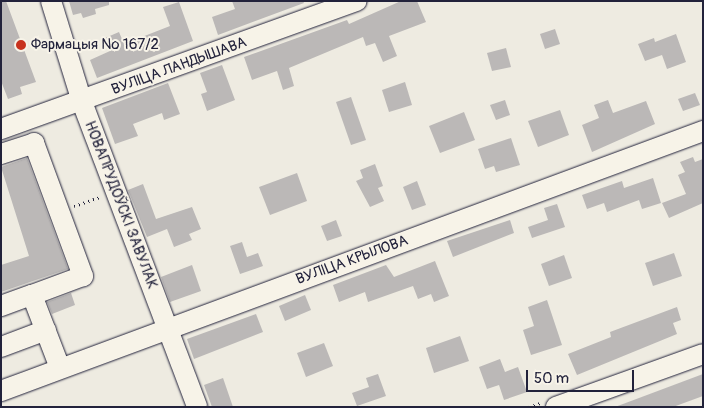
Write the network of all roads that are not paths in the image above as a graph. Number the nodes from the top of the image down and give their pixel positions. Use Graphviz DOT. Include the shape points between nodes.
graph roads {
  1 [pos="51,1"];
  2 [pos="357,1"];
  3 [pos="82,102"];
  4 [pos="1,129"];
  5 [pos="703,131"];
  6 [pos="1,154"];
  7 [pos="32,295"];
  8 [pos="1,306"];
  9 [pos="168,328"];
  10 [pos="46,330"];
  11 [pos="1,347"];
  12 [pos="703,354"];
  13 [pos="60,368"];
  14 [pos="1,391"];
  15 [pos="197,407"];
  16 [pos="556,407"];
  1 -- 3 [label="street, НОВАПРУДОЎСКІ ЗАВУЛАК"];
  2 -- 3 [label="street, ВУЛІЦА ЛАНДЫШАВА"];
  3 -- 4 [label="street, ВУЛІЦА ЛАНДЫШАВА"];
  3 -- 9 [label="street, НОВАПРУДОЎСКІ ЗАВУЛАК"];
  5 -- 9 [label="street, ВУЛІЦА КРЫЛОВА"];
  6 -- 7 [label="street" via="34,142 83,276"];
  7 -- 8 [label="street"];
  7 -- 10 [label="street"];
  9 -- 13 [label="street, ВУЛІЦА КРЫЛОВА"];
  9 -- 15 [label="street, НОВАПРУДОЎСКІ ЗАВУЛАК"];
  10 -- 11 [label="street"];
  10 -- 13 [label="street"];
  12 -- 16 [label="street"];
  13 -- 14 [label="street, ВУЛІЦА КРЫЛОВА"];
}
